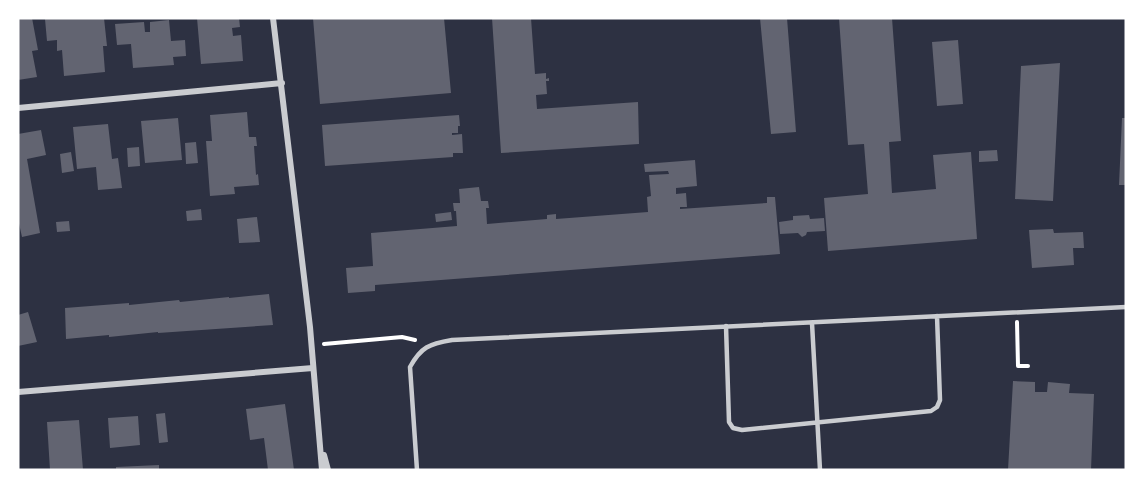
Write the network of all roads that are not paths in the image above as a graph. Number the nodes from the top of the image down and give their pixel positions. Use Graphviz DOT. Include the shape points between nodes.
graph roads {
  1 [pos="273,18"];
  2 [pos="282,83"];
  3 [pos="18,108"];
  4 [pos="1126,307"];
  5 [pos="937,316"];
  6 [pos="812,323"];
  7 [pos="726,327"];
  8 [pos="313,368"];
  9 [pos="18,392"];
  10 [pos="818,424"];
  11 [pos="320,440"];
  12 [pos="322,470"];
  13 [pos="328,470"];
  14 [pos="417,470"];
  15 [pos="820,470"];
  1 -- 2 [label="street"];
  2 -- 3 [label="street"];
  2 -- 8 [label="street"];
  4 -- 5 [label="lane"];
  5 -- 6 [label="lane"];
  5 -- 10 [label="lane" via="937,407 931,411"];
  6 -- 7 [label="lane"];
  6 -- 10 [label="lane"];
  7 -- 10 [label="lane" via="729,422 733,428"];
  7 -- 14 [label="lane" via="433,343 418,353 410,367"];
  8 -- 9 [label="street"];
  8 -- 11 [label="street"];
  10 -- 15 [label="lane"];
  11 -- 12 [label="street"];
  11 -- 13 [label="street"];
}
